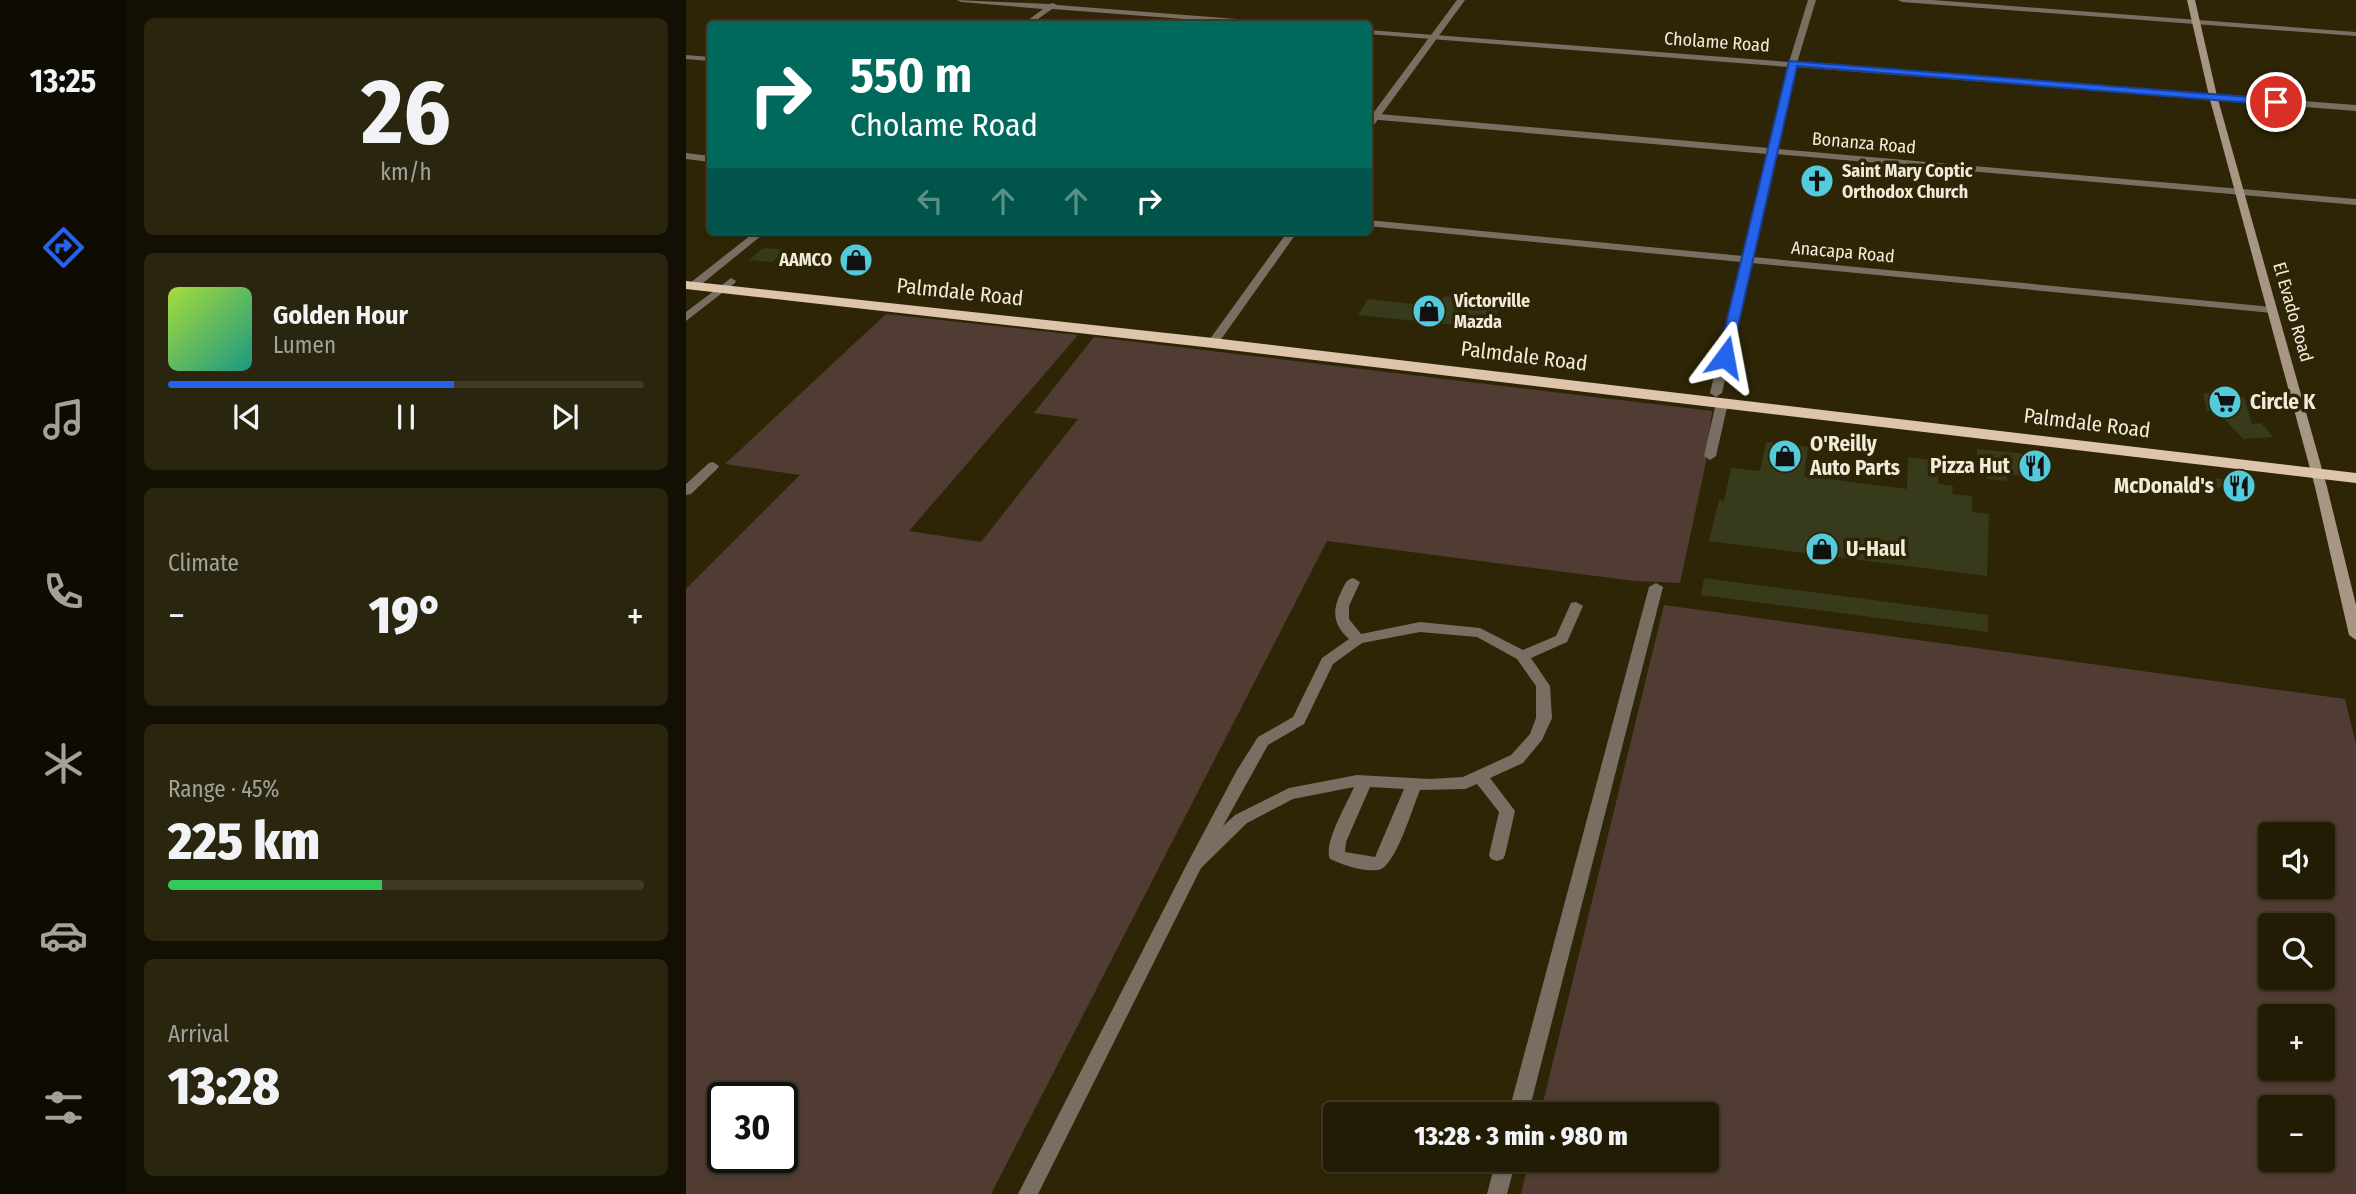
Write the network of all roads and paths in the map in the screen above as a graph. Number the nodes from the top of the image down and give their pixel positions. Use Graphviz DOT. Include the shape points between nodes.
graph roads {
  1 [pos="961,0"];
  2 [pos="1059,0"];
  3 [pos="1461,0"];
  4 [pos="1812,0"];
  5 [pos="1902,0"];
  6 [pos="2191,0"];
  7 [pos="1050,7"];
  8 [pos="1031,21"];
  9 [pos="1234,21"];
  10 [pos="2197,21"];
  11 [pos="1372,32"];
  12 [pos="2356,34"];
  13 [pos="1434,37"];
  14 [pos="686,57"];
  15 [pos="707,59"];
  16 [pos="1793,63"];
  17 [pos="2213,96"];
  18 [pos="2356,108"];
  19 [pos="1372,117"];
  20 [pos="1773,151"];
  21 [pos="686,156"];
  22 [pos="707,159"];
  23 [pos="2239,191"];
  24 [pos="2356,202"];
  25 [pos="1372,223"];
  26 [pos="756,235"];
  27 [pos="1290,235"];
  28 [pos="1747,261"];
  29 [pos="692,281"];
  30 [pos="727,285"];
  31 [pos="2272,310"];
  32 [pos="686,318"];
  33 [pos="1216,339"];
  34 [pos="1719,398"];
  35 [pos="1710,456"];
  36 [pos="713,466"];
  37 [pos="2356,466"];
  38 [pos="2315,468"];
  39 [pos="2356,478"];
  40 [pos="686,491"];
  41 [pos="1353,582"];
  42 [pos="1656,587"];
  43 [pos="1576,606"];
  44 [pos="2356,635"];
  45 [pos="1358,639"];
  46 [pos="1522,656"];
  47 [pos="1480,777"];
  48 [pos="1365,781"];
  49 [pos="1414,785"];
  50 [pos="1497,855"];
  51 [pos="1195,864"];
  52 [pos="1521,1102"];
  53 [pos="1503,1172"];
  54 [pos="1028,1194"];
  55 [pos="1497,1194"];
  1 -- 7 [label="street"];
  2 -- 7 [label="street"];
  3 -- 13 [label="street"];
  4 -- 16 [label="street"];
  5 -- 10 [label="street"];
  6 -- 10 [label="main road, El Evado Road"];
  7 -- 8 [label="street"];
  7 -- 9 [label="street"];
  10 -- 12 [label="street"];
  10 -- 17 [label="main road, El Evado Road"];
  11 -- 13 [label="street, Cholame Road"];
  13 -- 16 [label="street, Cholame Road"];
  13 -- 19 [label="street"];
  14 -- 15 [label="street"];
  16 -- 17 [label="street, Cholame Road"];
  16 -- 20 [label="street"];
  17 -- 18 [label="street, Cholame Road"];
  17 -- 23 [label="main road, El Evado Road"];
  19 -- 20 [label="street, Bonanza Road"];
  20 -- 23 [label="street, Bonanza Road"];
  20 -- 28 [label="street"];
  21 -- 22 [label="street"];
  23 -- 24 [label="street, Bonanza Road"];
  23 -- 31 [label="main road, El Evado Road"];
  25 -- 28 [label="street, Anacapa Road"];
  26 -- 29 [label="street"];
  27 -- 33 [label="street"];
  28 -- 31 [label="street, Anacapa Road"];
  28 -- 34 [label="street"];
  29 -- 30 [label="highway, Palmdale Road"];
  30 -- 32 [label="street"];
  30 -- 33 [label="highway, Palmdale Road"];
  31 -- 38 [label="main road, El Evado Road"];
  33 -- 34 [label="highway, Palmdale Road"];
  34 -- 35 [label="street"];
  34 -- 38 [label="highway, Palmdale Road"];
  36 -- 40 [label="street"];
  37 -- 38 [label="highway, Palmdale Road"];
  38 -- 39 [label="highway, Palmdale Road"];
  38 -- 44 [label="main road, El Evado Road"];
  41 -- 45 [label="street" via="1340,615 1344,627"];
  42 -- 52 [label="street"];
  43 -- 46 [label="street" via="1562,639"];
  45 -- 46 [label="street" via="1420,627 1472,632"];
  45 -- 51 [label="street" via="1327,661 1300,719 1263,741"];
  46 -- 47 [label="street" via="1543,686 1544,719 1537,736 1517,759"];
  47 -- 49 [label="street" via="1465,783"];
  47 -- 50 [label="street" via="1507,811"];
  48 -- 49 [label="street"];
  48 -- 49 [label="street" via="1336,855 1378,863 1384,859"];
  48 -- 51 [label="street" via="1289,794 1241,819"];
  51 -- 54 [label="street"];
  53 -- 55 [label="street"];
}
